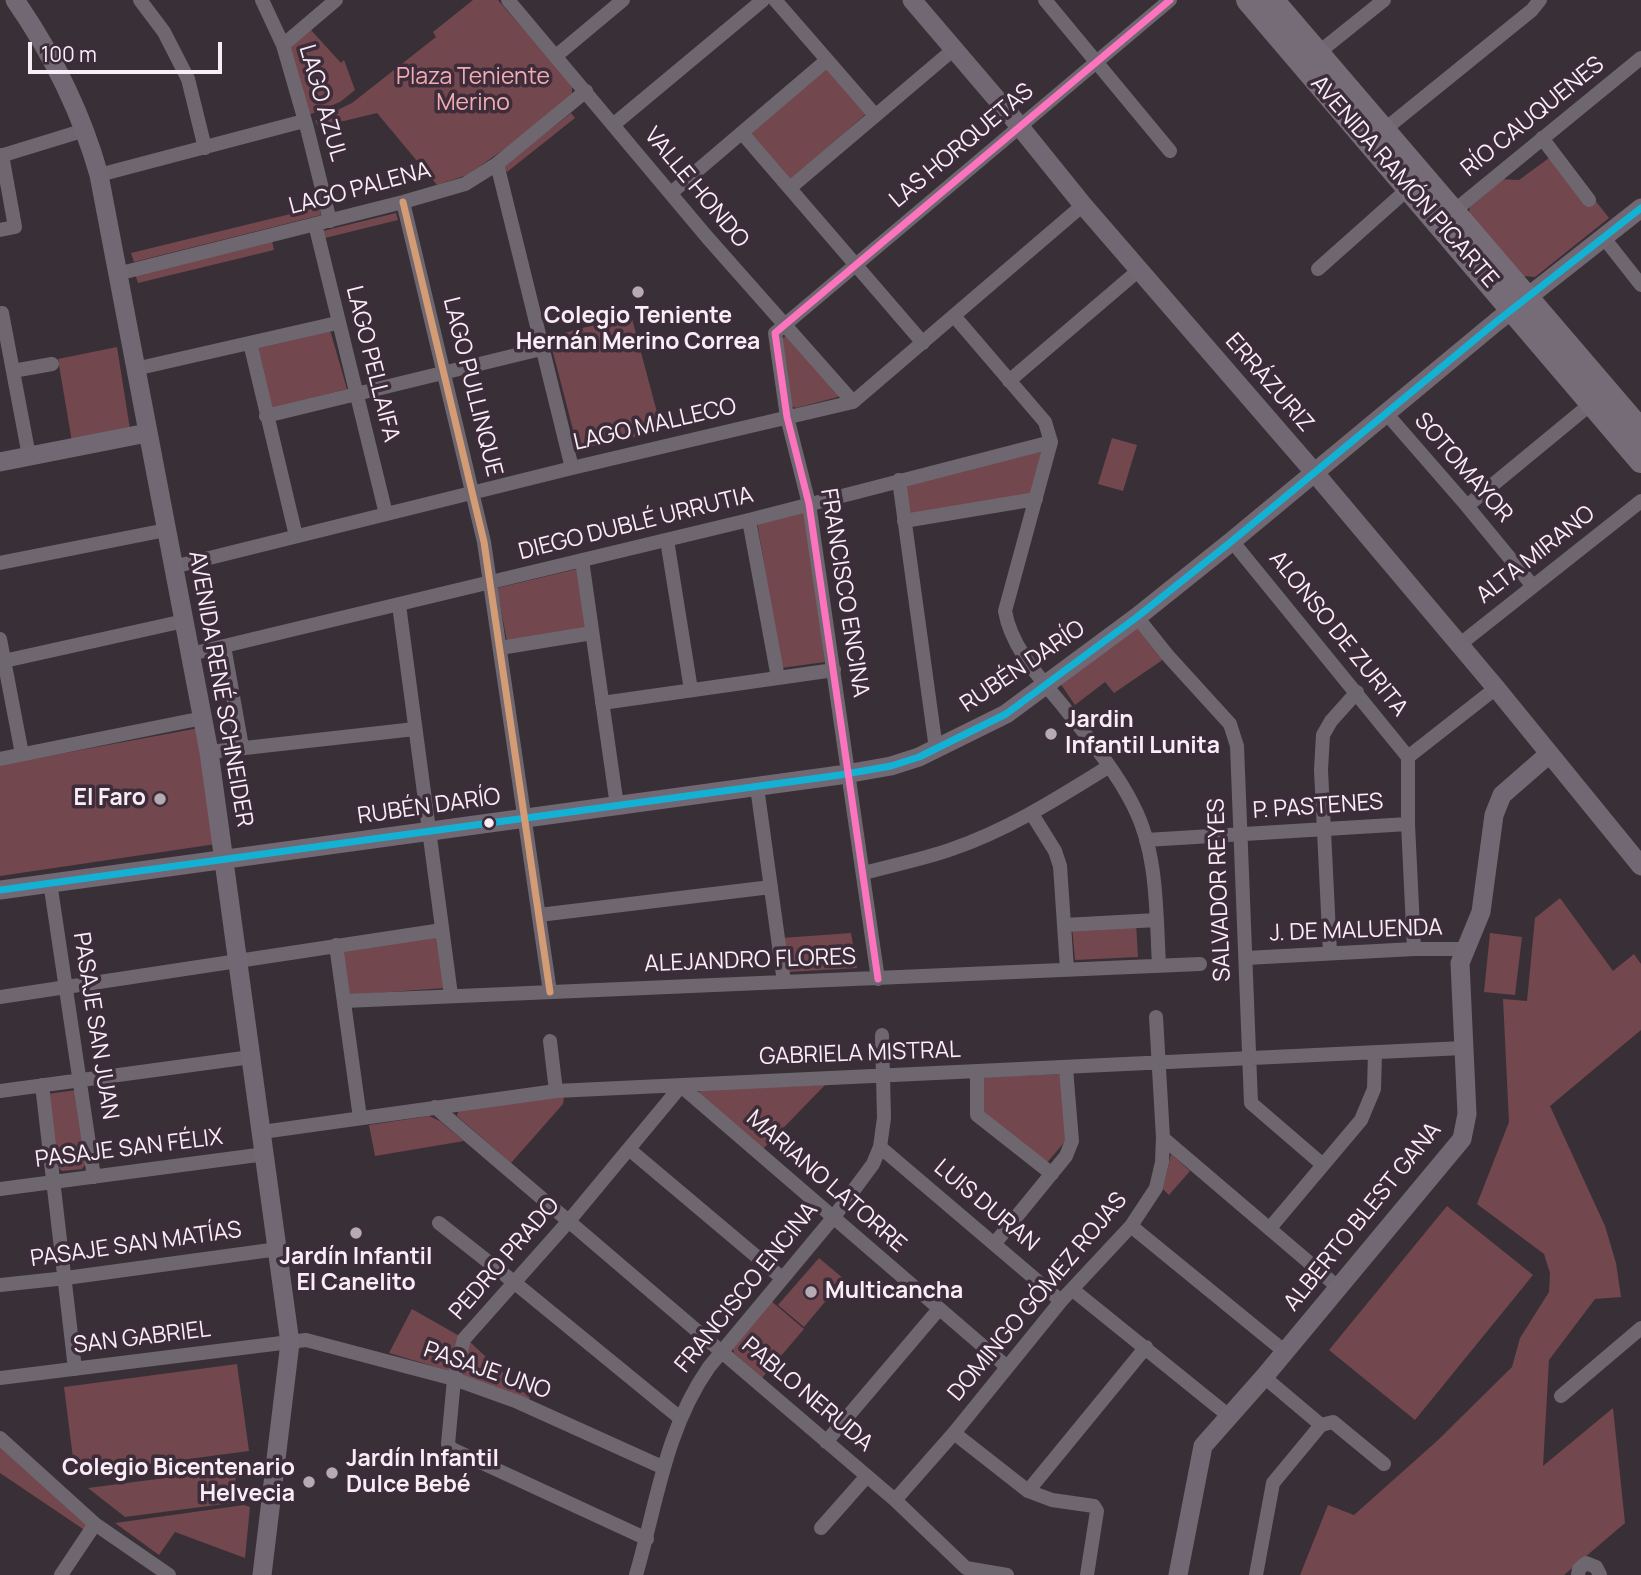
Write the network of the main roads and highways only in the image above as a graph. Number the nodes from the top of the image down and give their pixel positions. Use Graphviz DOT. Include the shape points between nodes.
graph roads {
  1 [pos="1248,0"];
  2 [pos="1272,0"];
  3 [pos="1520,303"];
  4 [pos="1641,431"];
  5 [pos="1641,461"];
  1 -- 3 [label="highway, AVENIDA RAMÓN PICARTE" via="1409,188"];
  2 -- 3 [label="highway, AVENIDA RAMÓN PICARTE" via="1454,211"];
  3 -- 4 [label="highway, AVENIDA RAMÓN PICARTE"];
  3 -- 5 [label="highway, AVENIDA RAMÓN PICARTE" via="1592,403"];
}
